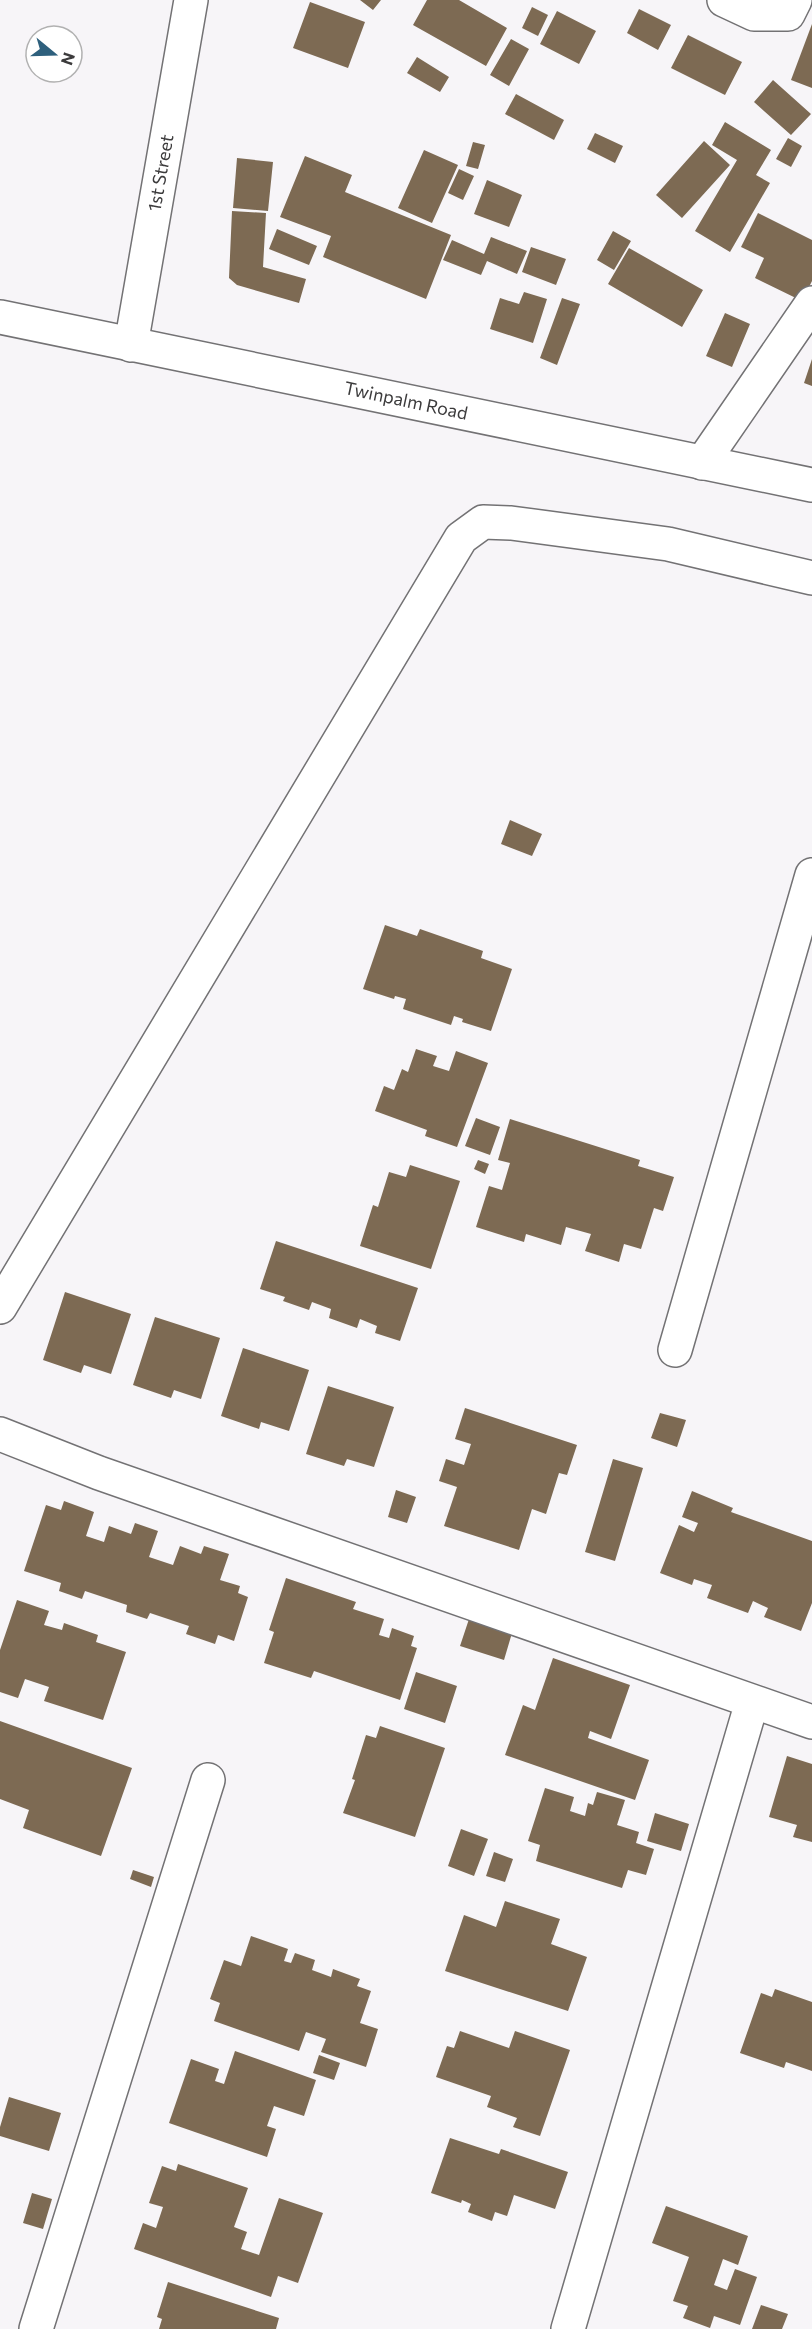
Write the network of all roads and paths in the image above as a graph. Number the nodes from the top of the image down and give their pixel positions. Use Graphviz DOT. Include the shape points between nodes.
graph roads {
  1 [pos="191,0"];
  2 [pos="724,0"];
  3 [pos="795,0"];
  4 [pos="812,303"];
  5 [pos="0,317"];
  6 [pos="131,345"];
  7 [pos="702,462"];
  8 [pos="812,485"];
  9 [pos="812,578"];
  10 [pos="812,874"];
  11 [pos="0,1307"];
  12 [pos="675,1350"];
  13 [pos="0,1434"];
  14 [pos="752,1702"];
  15 [pos="812,1722"];
  16 [pos="208,1780"];
  17 [pos="36,2329"];
  18 [pos="568,2329"];
  1 -- 6 [label="street, 1st Street"];
  2 -- 3 [label="street" via="754,14 788,14"];
  4 -- 7 [label="street"];
  5 -- 6 [label="street, Twinpalm Road"];
  6 -- 7 [label="street, Twinpalm Road"];
  7 -- 8 [label="street, Twinpalm Road"];
  9 -- 11 [label="street" via="668,544 511,523 483,522 461,538"];
  10 -- 12 [label="street"];
  13 -- 14 [label="street"];
  14 -- 15 [label="street"];
  14 -- 18 [label="street"];
  16 -- 17 [label="street"];
}
